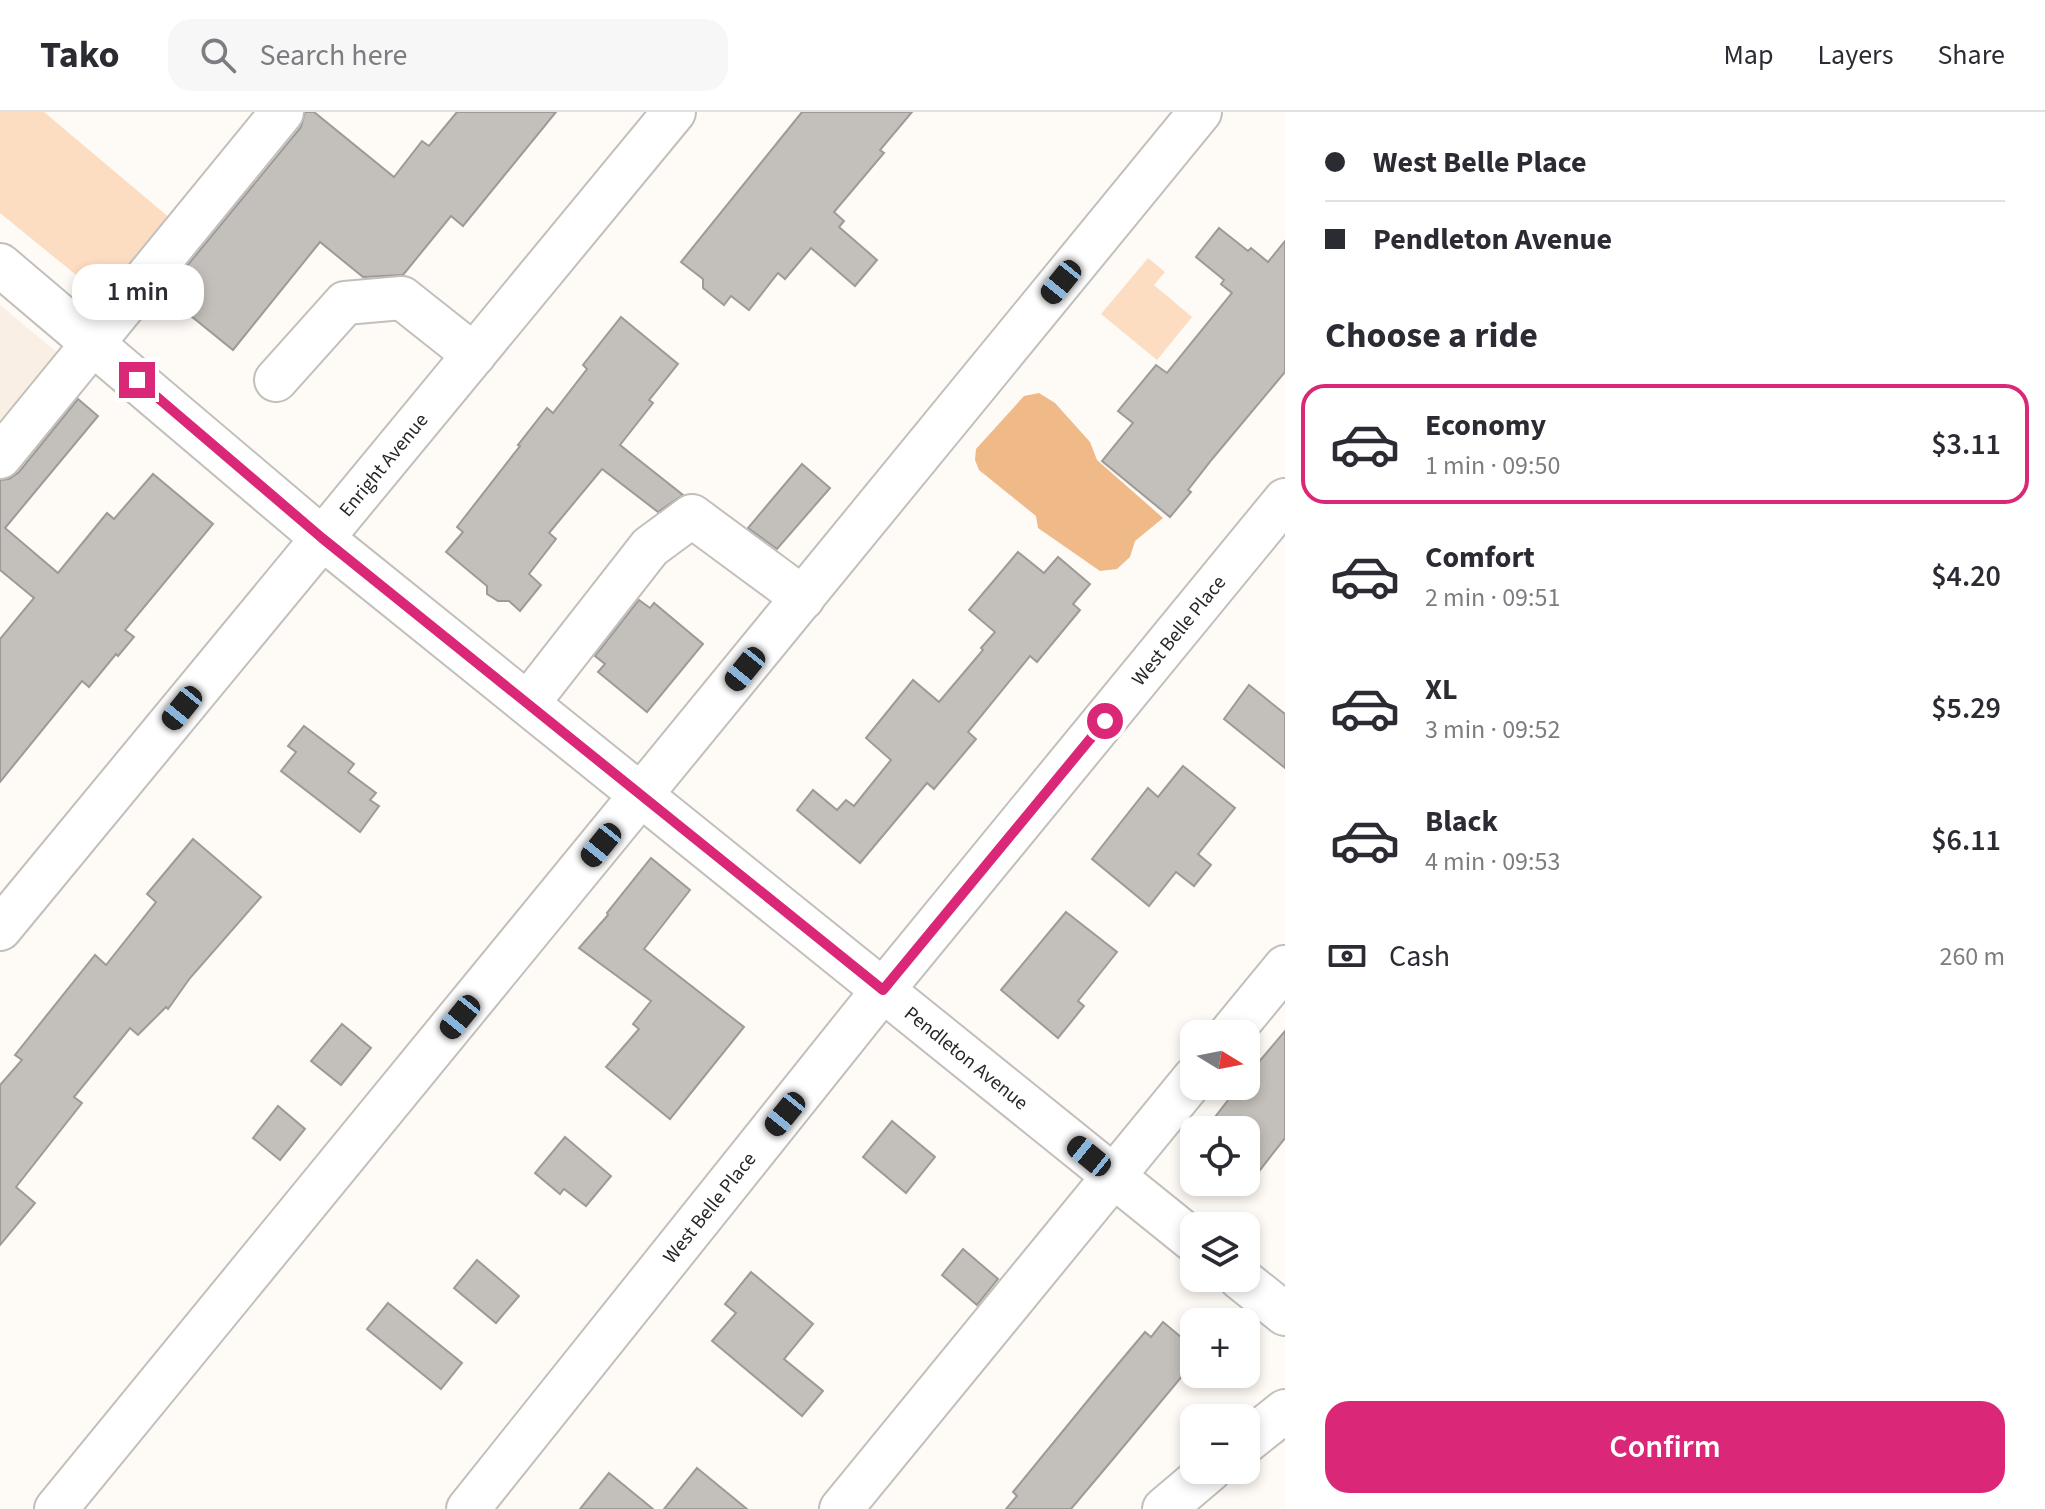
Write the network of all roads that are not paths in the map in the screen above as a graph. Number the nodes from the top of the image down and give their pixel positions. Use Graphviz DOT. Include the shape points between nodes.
graph roads {
  1 [pos="282,112"];
  2 [pos="674,112"];
  3 [pos="1200,112"];
  4 [pos="0,265"];
  5 [pos="94,343"];
  6 [pos="474,355"];
  7 [pos="276,380"];
  8 [pos="0,457"];
  9 [pos="1285,500"];
  10 [pos="322,538"];
  11 [pos="803,598"];
  12 [pos="528,703"];
  13 [pos="641,795"];
  14 [pos="0,929"];
  15 [pos="1285,967"];
  16 [pos="883,990"];
  17 [pos="1241,1020"];
  18 [pos="1180,1095"];
  19 [pos="1114,1176"];
  20 [pos="1180,1230"];
  21 [pos="1258,1292"];
  22 [pos="1285,1314"];
  23 [pos="1285,1411"];
  24 [pos="1260,1431"];
  25 [pos="1193,1484"];
  26 [pos="56,1509"];
  27 [pos="468,1509"];
  28 [pos="841,1509"];
  29 [pos="1164,1509"];
  1 -- 5 [label="street"];
  2 -- 6 [label="street, Enright Avenue"];
  3 -- 11 [label="street"];
  4 -- 5 [label="street, Pendleton Avenue"];
  5 -- 8 [label="street"];
  5 -- 10 [label="street, Pendleton Avenue"];
  6 -- 7 [label="street" via="402,298 345,303"];
  6 -- 10 [label="street, Enright Avenue"];
  9 -- 16 [label="street, West Belle Place"];
  10 -- 12 [label="street, Pendleton Avenue"];
  10 -- 14 [label="street, Enright Avenue"];
  11 -- 12 [label="street" via="692,516 650,547"];
  11 -- 13 [label="street"];
  12 -- 13 [label="street, Pendleton Avenue"];
  13 -- 16 [label="street, Pendleton Avenue"];
  13 -- 26 [label="street"];
  15 -- 17 [label="street"];
  16 -- 19 [label="street, Pendleton Avenue"];
  16 -- 27 [label="street, West Belle Place"];
  18 -- 19 [label="street"];
  19 -- 20 [label="street, Pendleton Avenue"];
  19 -- 28 [label="street"];
  21 -- 22 [label="street"];
  23 -- 24 [label="street"];
  25 -- 29 [label="street"];
}
